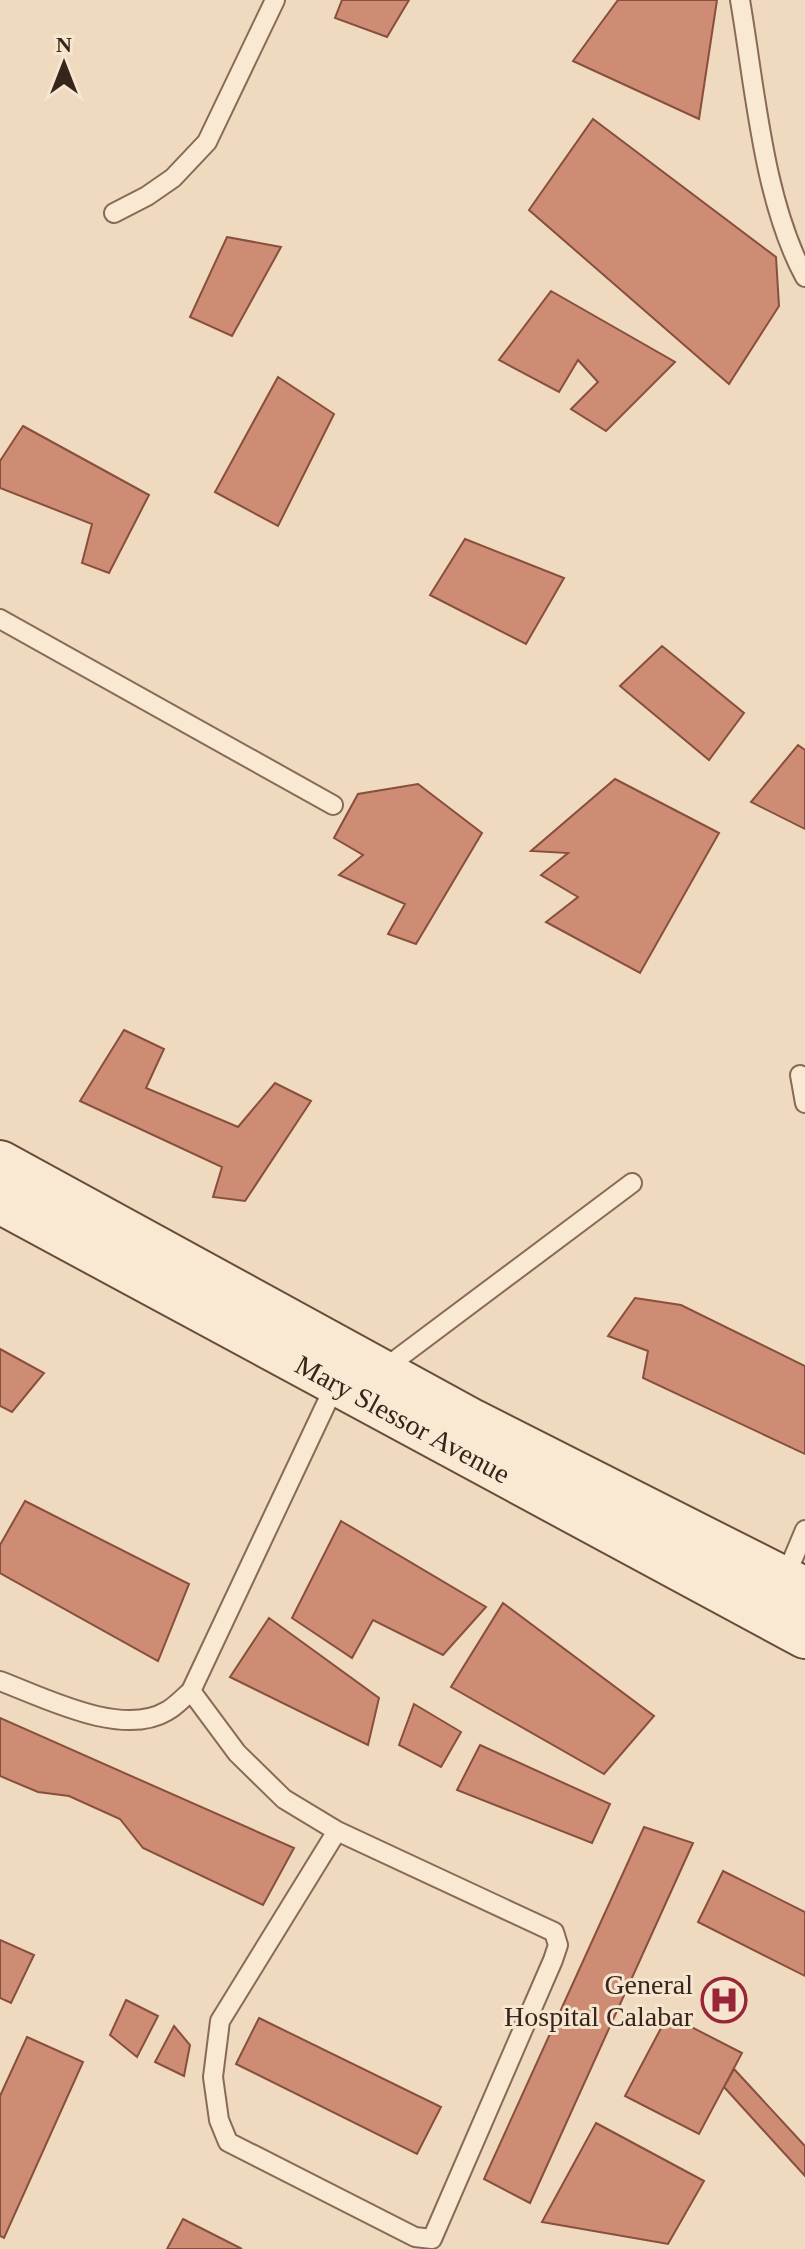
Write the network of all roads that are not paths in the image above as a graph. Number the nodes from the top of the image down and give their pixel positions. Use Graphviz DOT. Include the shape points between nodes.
graph roads {
  1 [pos="275,0"];
  2 [pos="740,0"];
  3 [pos="114,213"];
  4 [pos="805,277"];
  5 [pos="0,619"];
  6 [pos="333,805"];
  7 [pos="800,1075"];
  8 [pos="805,1103"];
  9 [pos="0,1163"];
  10 [pos="632,1183"];
  11 [pos="0,1201"];
  12 [pos="381,1371"];
  13 [pos="336,1383"];
  14 [pos="805,1530"];
  15 [pos="794,1585"];
  16 [pos="805,1636"];
  17 [pos="0,1681"];
  18 [pos="191,1691"];
  19 [pos="337,1831"];
  1 -- 3 [label="lane" via="207,142 173,178"];
  2 -- 4 [label="lane" via="768,167 790,249"];
  5 -- 6 [label="lane"];
  7 -- 8 [label="lane"];
  9 -- 12 [label="main road, Mary Slessor Avenue"];
  10 -- 12 [label="lane"];
  11 -- 13 [label="main road, Mary Slessor Avenue"];
  12 -- 15 [label="main road, Mary Slessor Avenue"];
  13 -- 16 [label="main road, Mary Slessor Avenue"];
  13 -- 18 [label="lane"];
  14 -- 15 [label="lane"];
  17 -- 18 [label="lane" via="96,1717 130,1719 167,1711"];
  18 -- 19 [label="lane" via="258,1776 284,1799"];
  19 -- 19 [label="lane" via="554,1932 558,1945 432,2239 415,2237 228,2142 219,2120 213,2077 220,2021"];
}
